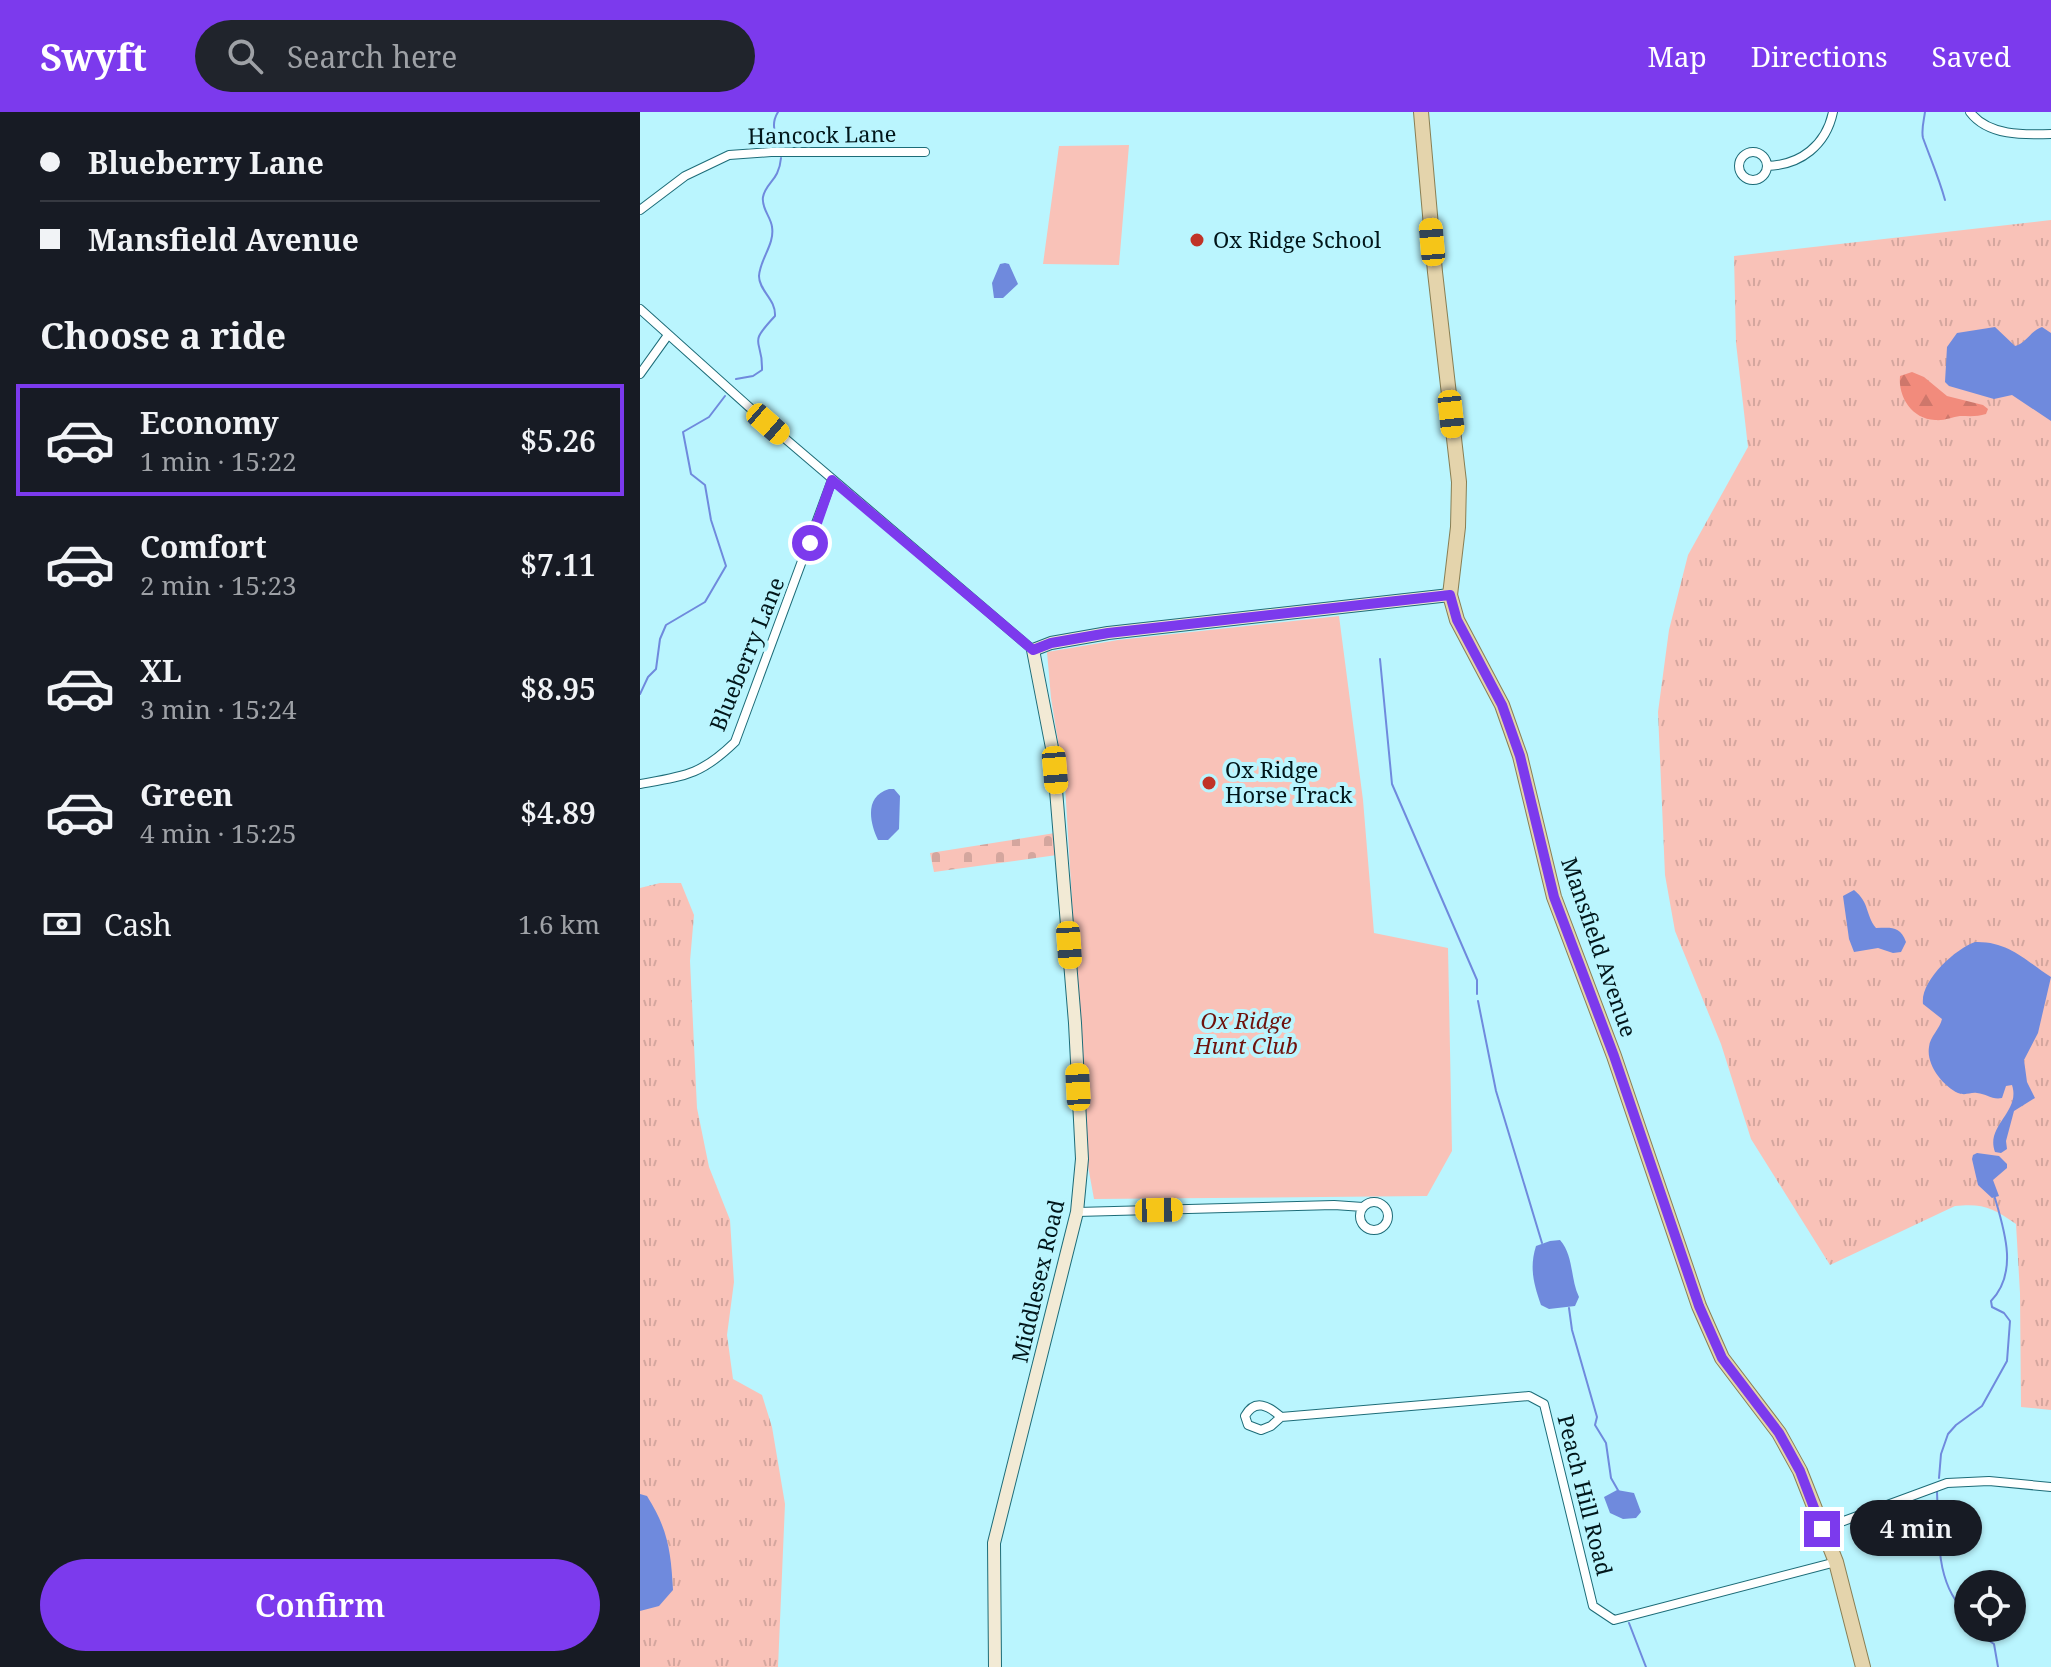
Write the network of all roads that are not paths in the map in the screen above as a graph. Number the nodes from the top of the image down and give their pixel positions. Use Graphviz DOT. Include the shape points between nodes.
graph roads {
  1 [pos="1421,112"];
  2 [pos="1833,112"];
  3 [pos="1970,112"];
  4 [pos="2051,134"];
  5 [pos="925,152"];
  6 [pos="1767,166"];
  7 [pos="640,210"];
  8 [pos="640,309"];
  9 [pos="668,335"];
  10 [pos="640,374"];
  11 [pos="832,480"];
  12 [pos="1450,595"];
  13 [pos="1033,650"];
  14 [pos="640,784"];
  15 [pos="1363,1207"];
  16 [pos="1077,1212"];
  17 [pos="1281,1417"];
  18 [pos="2051,1487"];
  19 [pos="1822,1529"];
  20 [pos="1836,1562"];
  21 [pos="995,1667"];
  22 [pos="1863,1667"];
  1 -- 12 [label="main road, Mansfield Avenue" via="1459,482"];
  2 -- 6 [label="street" via="1820,143 1803,158"];
  3 -- 4 [label="street" via="1999,131"];
  5 -- 7 [label="street, Hancock Lane" via="729,155 685,176"];
  8 -- 9 [label="street"];
  9 -- 10 [label="street"];
  9 -- 11 [label="street"];
  11 -- 13 [label="street"];
  11 -- 14 [label="street, Blueberry Lane" via="735,742 713,763 684,776"];
  12 -- 13 [label="main road" via="1108,633"];
  12 -- 19 [label="main road, Mansfield Avenue" via="1520,756 1554,897 1699,1306 1722,1358 1779,1433 1800,1471"];
  13 -- 16 [label="main road, Middlesex Road" via="1053,753 1074,1010 1082,1159"];
  15 -- 16 [label="street"];
  16 -- 21 [label="main road, Middlesex Road" via="994,1543"];
  17 -- 20 [label="street, Peach Hill Road" via="1529,1396 1544,1404 1593,1606 1614,1620"];
  18 -- 19 [label="street" via="1947,1483"];
  19 -- 20 [label="main road, Mansfield Avenue"];
  20 -- 22 [label="main road, Mansfield Avenue"];
}
